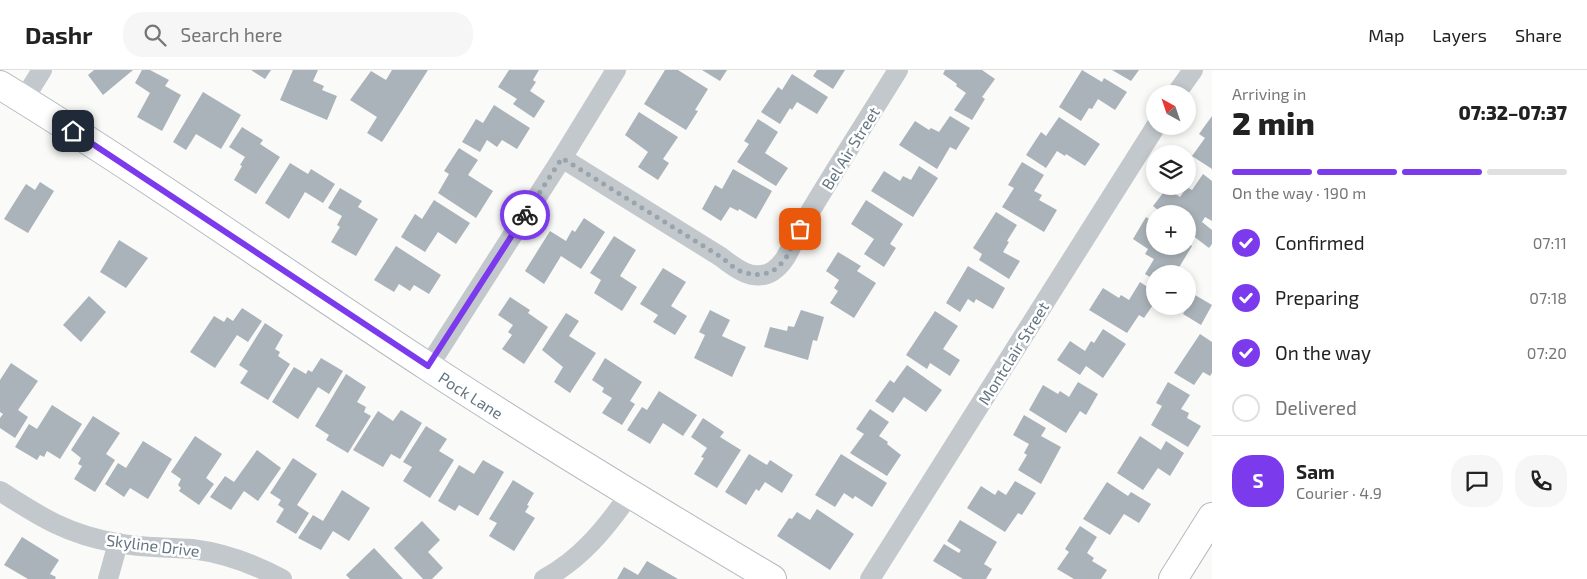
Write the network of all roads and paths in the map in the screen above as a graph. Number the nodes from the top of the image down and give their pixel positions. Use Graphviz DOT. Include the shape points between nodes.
graph roads {
  1 [pos="42,70"];
  2 [pos="616,70"];
  3 [pos="898,70"];
  4 [pos="1193,70"];
  5 [pos="0,85"];
  6 [pos="1182,85"];
  7 [pos="24,99"];
  8 [pos="1150,135"];
  9 [pos="562,158"];
  10 [pos="428,366"];
  11 [pos="0,491"];
  12 [pos="629,495"];
  13 [pos="1212,516"];
  14 [pos="118,544"];
  15 [pos="108,579"];
  16 [pos="282,579"];
  17 [pos="544,579"];
  18 [pos="772,579"];
  19 [pos="870,579"];
  20 [pos="1174,579"];
  1 -- 7 [label="street"];
  2 -- 9 [label="street"];
  3 -- 9 [label="street, Bel Air Street" via="800,229 785,260 768,273 754,275 737,270"];
  4 -- 6 [label="street"];
  5 -- 7 [label="street, Pock Lane"];
  7 -- 10 [label="street, Pock Lane"];
  8 -- 19 [label="street, Montclair Street"];
  9 -- 10 [label="street"];
  10 -- 12 [label="street, Pock Lane"];
  11 -- 14 [label="street, Skyline Drive" via="42,518 74,533"];
  12 -- 17 [label="street" via="608,526 584,551"];
  12 -- 18 [label="street, Pock Lane"];
  13 -- 20 [label="street"];
  14 -- 15 [label="street"];
  14 -- 16 [label="street, Skyline Drive" via="194,549 231,557"];
}
